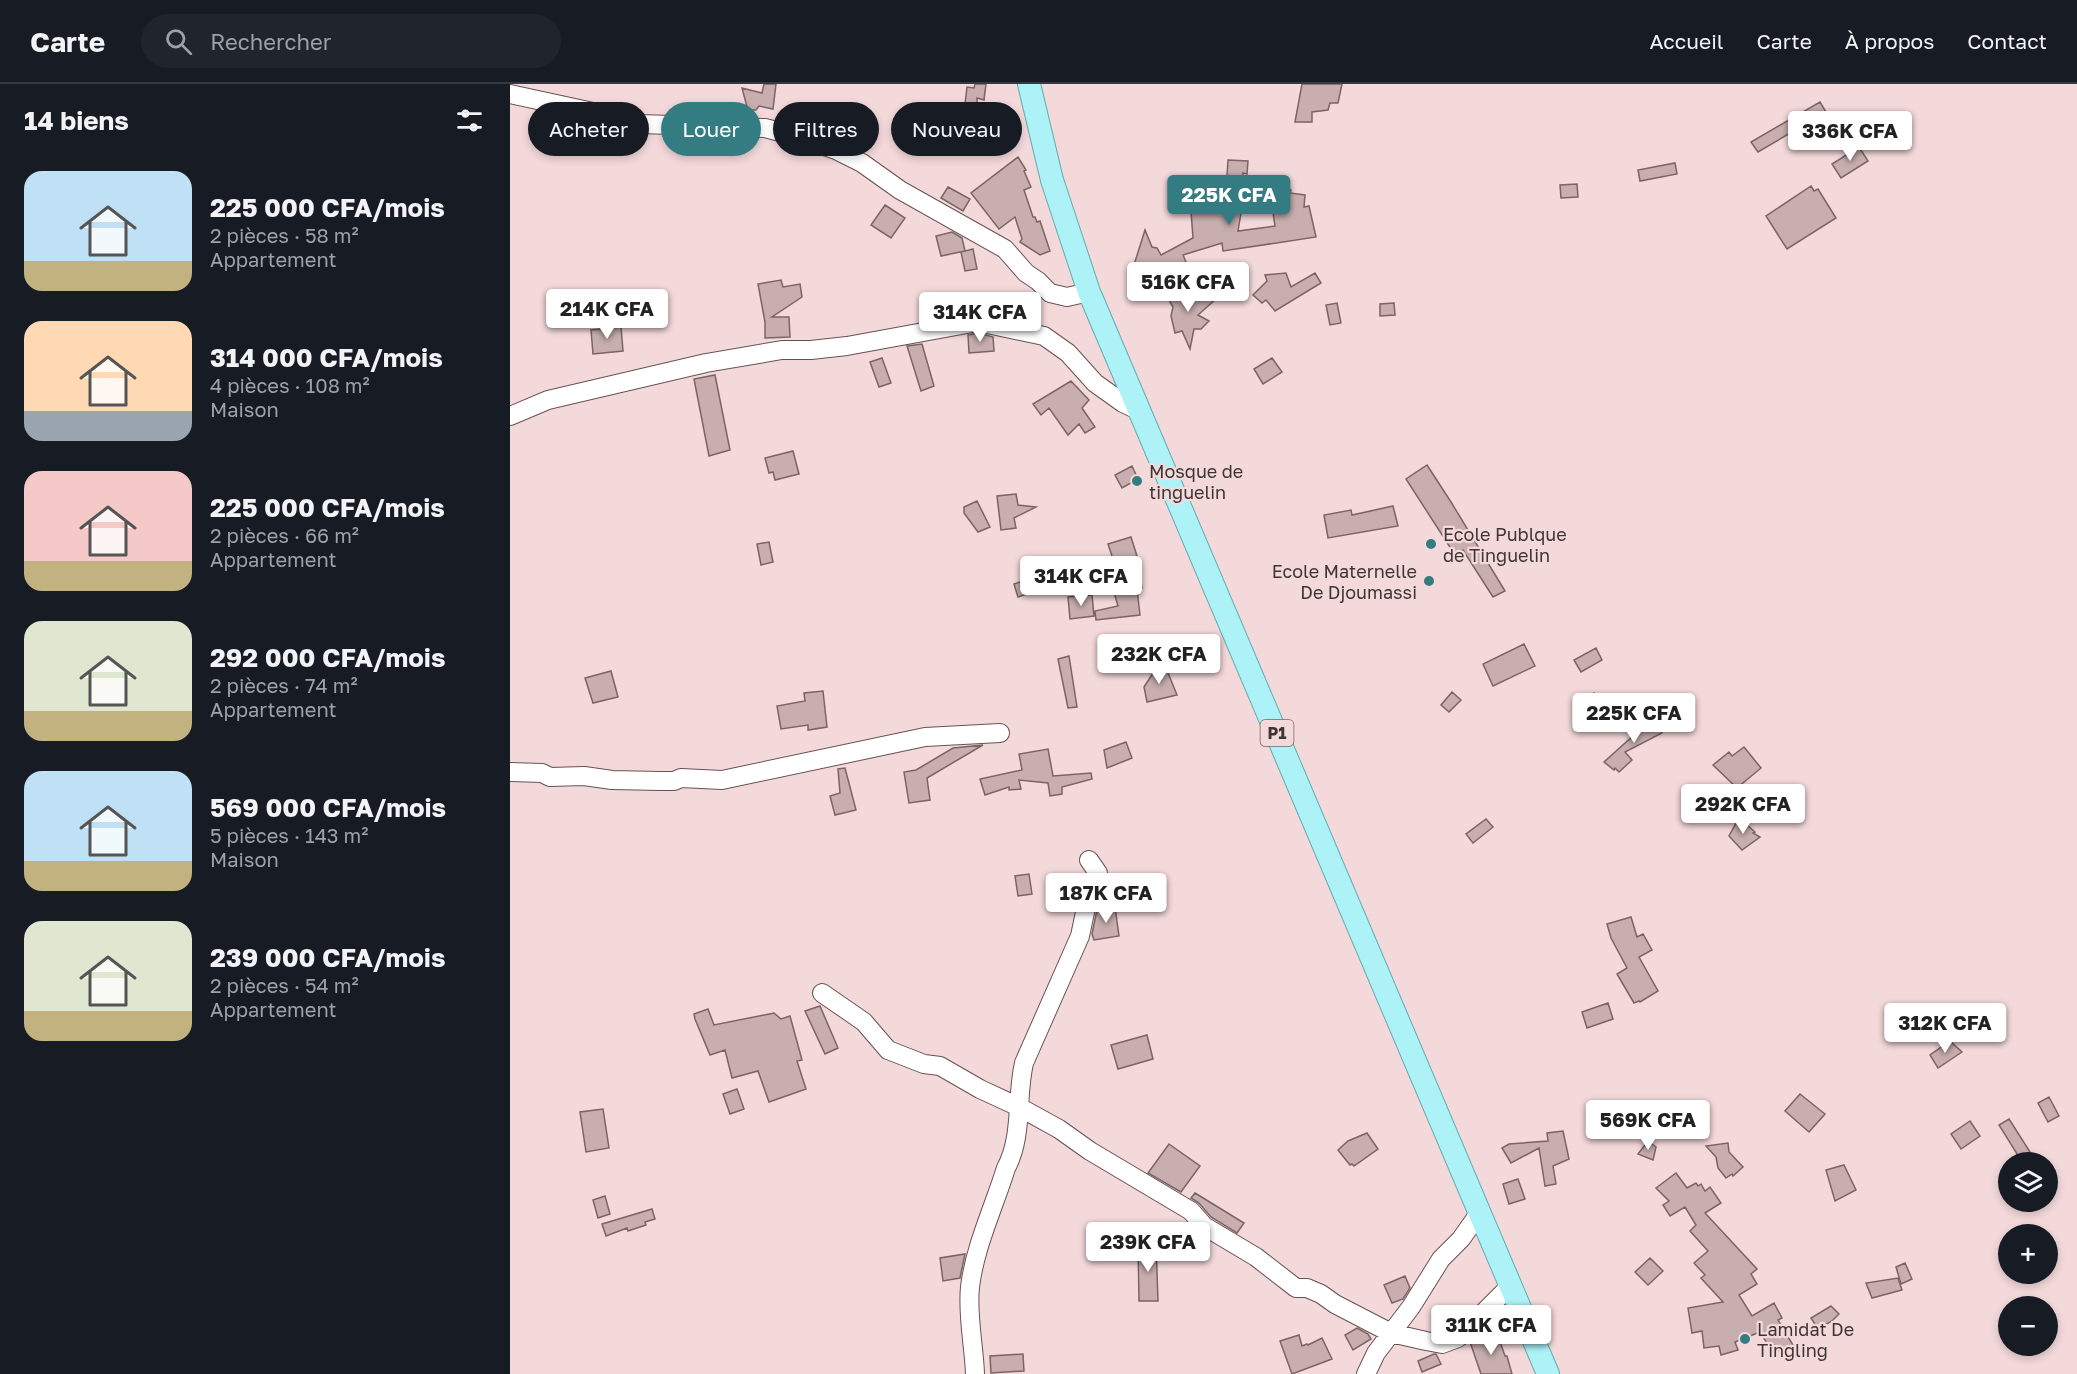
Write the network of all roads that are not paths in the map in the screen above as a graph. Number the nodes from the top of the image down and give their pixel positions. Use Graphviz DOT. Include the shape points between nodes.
graph roads {
  1 [pos="1029,84"];
  2 [pos="510,94"];
  3 [pos="1089,292"];
  4 [pos="1140,411"];
  5 [pos="510,416"];
  6 [pos="1000,733"];
  7 [pos="510,772"];
  8 [pos="1089,860"];
  9 [pos="822,993"];
  10 [pos="1019,1107"];
  11 [pos="1480,1212"];
  12 [pos="1511,1285"];
  13 [pos="1392,1333"];
  14 [pos="975,1374"];
  15 [pos="1366,1374"];
  16 [pos="1548,1374"];
  1 -- 3 [label="main road, P1" via="1052,180"];
  2 -- 3 [label="street" via="640,124 765,128 805,139 862,163 900,190 1005,249 1050,293 1067,297"];
  3 -- 4 [label="main road, P1"];
  4 -- 5 [label="street" via="1095,383 1068,353 1044,336 978,322 847,346 782,350 706,363 548,400"];
  4 -- 11 [label="main road, P1"];
  6 -- 7 [label="street" via="925,737 722,780 612,780"];
  8 -- 10 [label="street" via="1098,873 1096,885 1088,898 1080,936 1024,1063"];
  9 -- 10 [label="street" via="864,1022 888,1050 940,1066"];
  10 -- 13 [label="street" via="1191,1211 1204,1226 1256,1257 1296,1288 1321,1294"];
  10 -- 14 [label="street" via="1013,1155 976,1258 970,1287"];
  11 -- 12 [label="main road, P1"];
  11 -- 13 [label="street" via="1441,1259"];
  12 -- 13 [label="street" via="1458,1338 1442,1344"];
  12 -- 16 [label="main road, P1"];
  13 -- 15 [label="street"];
}
